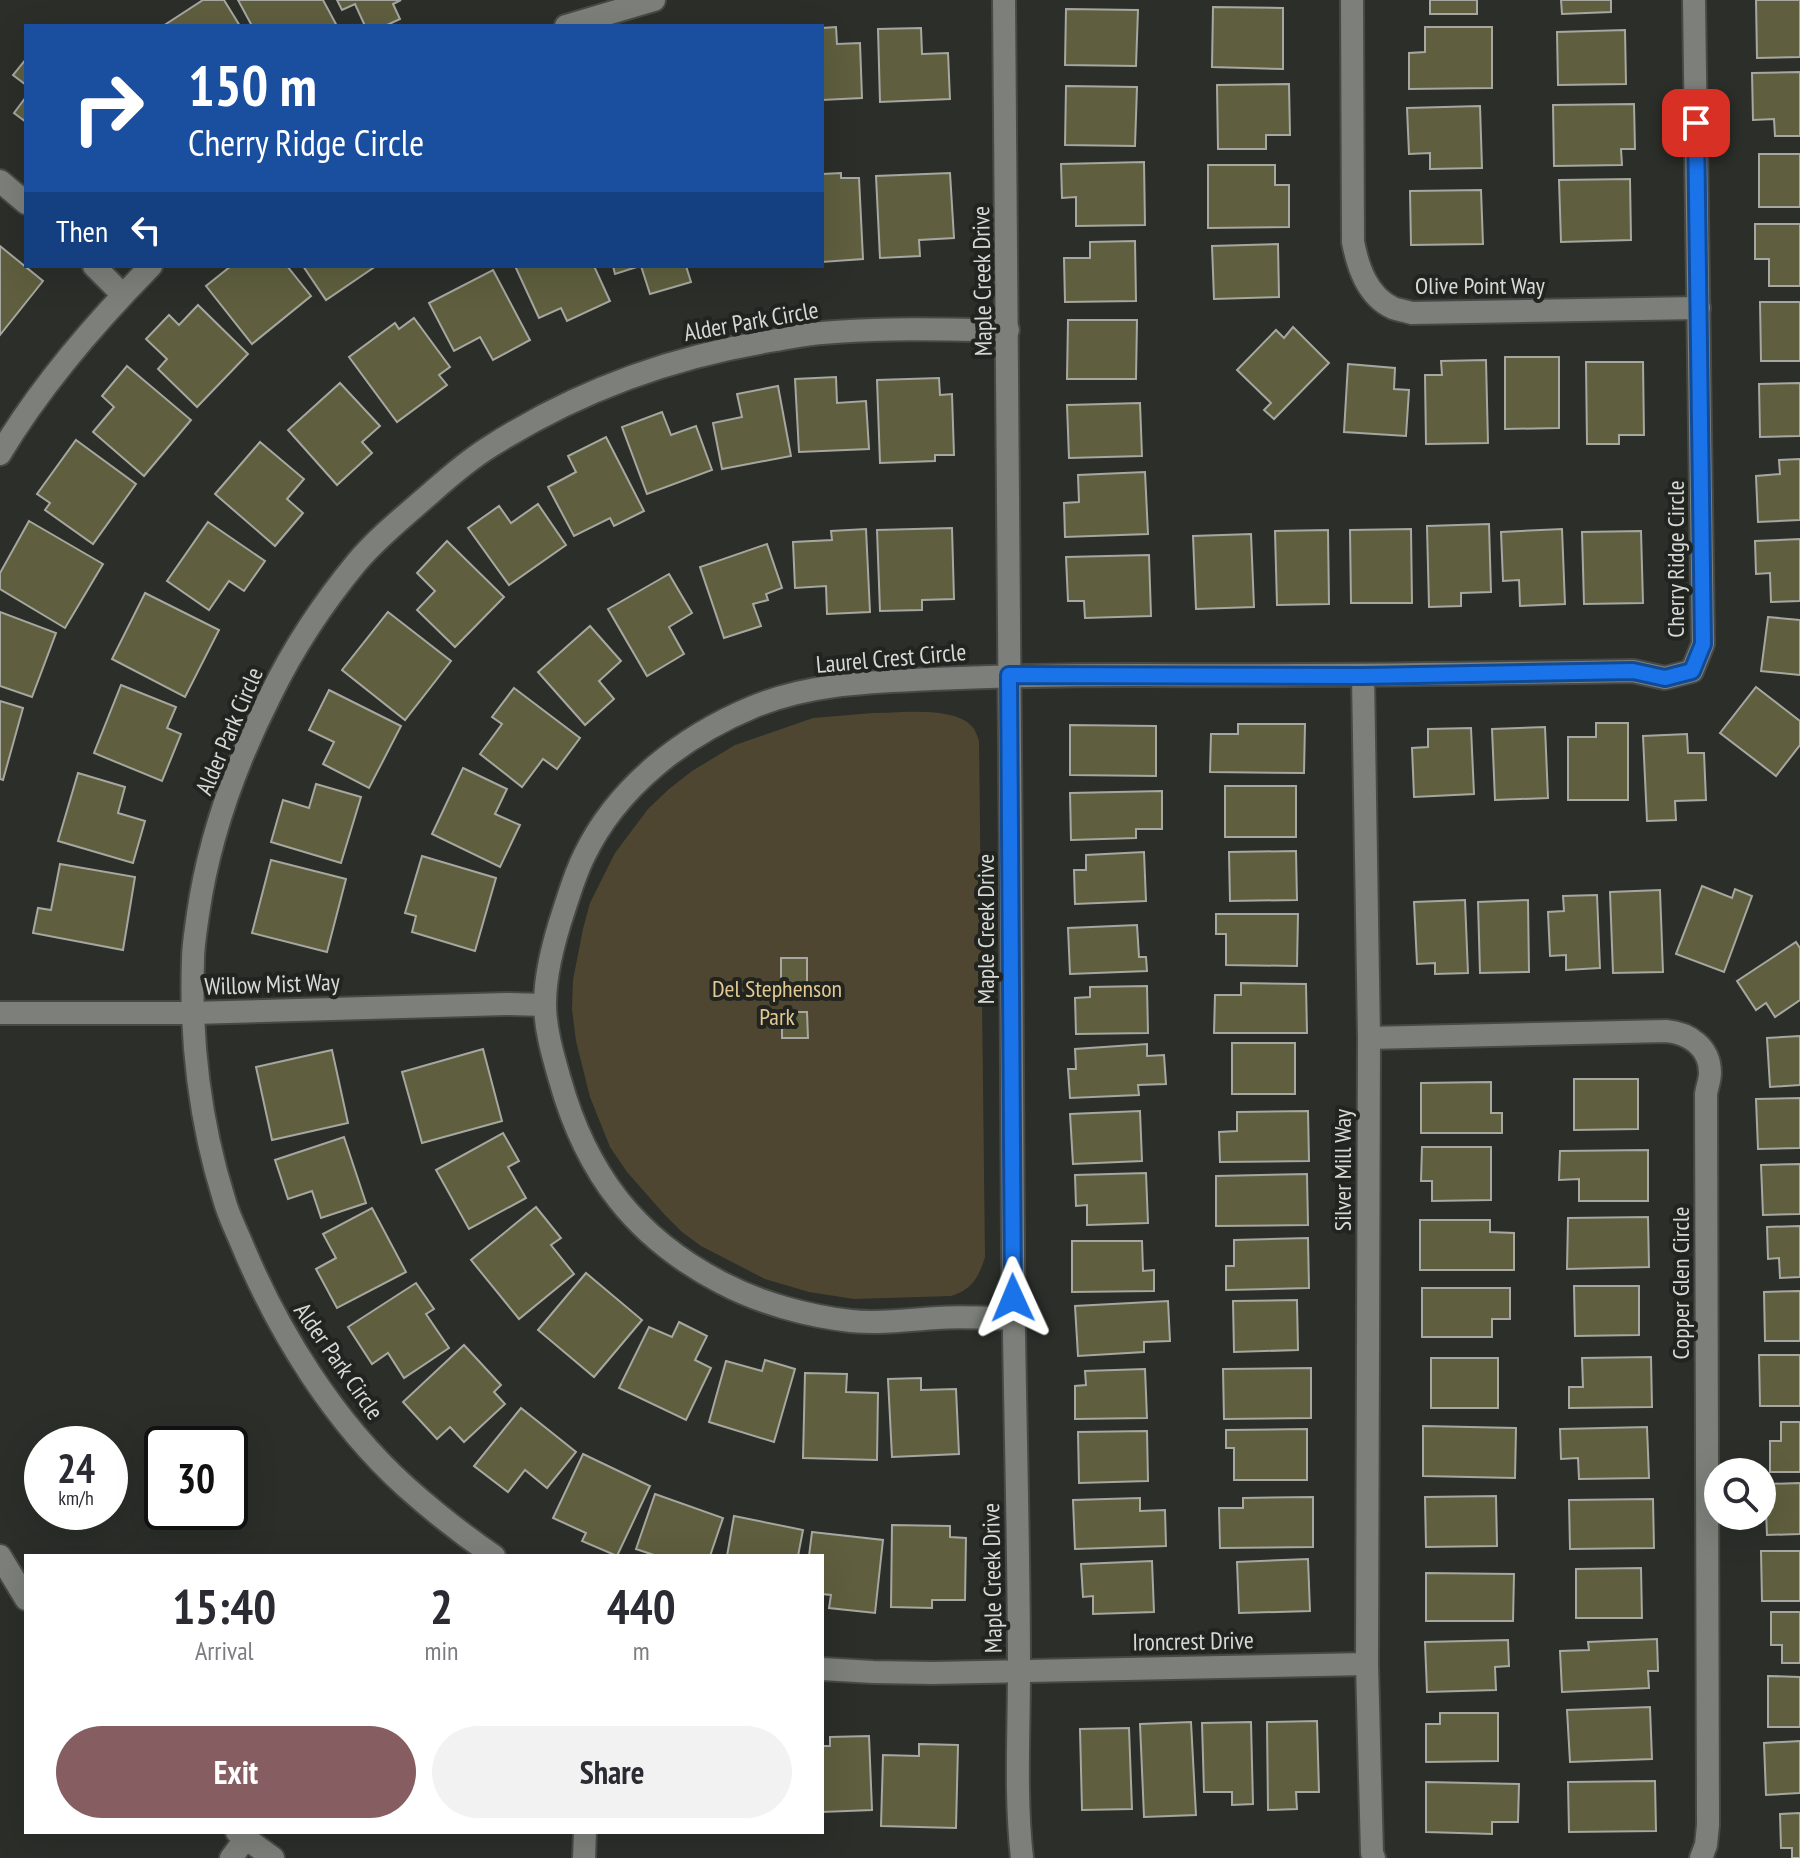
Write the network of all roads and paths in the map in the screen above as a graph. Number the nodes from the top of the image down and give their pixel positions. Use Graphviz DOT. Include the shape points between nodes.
graph roads {
  1 [pos="654,0"];
  2 [pos="1004,0"];
  3 [pos="1352,0"];
  4 [pos="1694,0"];
  5 [pos="573,24"];
  6 [pos="0,181"];
  7 [pos="24,201"];
  8 [pos="96,268"];
  9 [pos="149,268"];
  10 [pos="123,295"];
  11 [pos="1699,308"];
  12 [pos="1008,330"];
  13 [pos="0,454"];
  14 [pos="1009,675"];
  15 [pos="1363,676"];
  16 [pos="545,1005"];
  17 [pos="0,1013"];
  18 [pos="193,1013"];
  19 [pos="1369,1038"];
  20 [pos="1014,1319"];
  21 [pos="491,1554"];
  22 [pos="0,1556"];
  23 [pos="24,1596"];
  24 [pos="1367,1664"];
  25 [pos="824,1669"];
  26 [pos="1019,1672"];
  27 [pos="585,1834"];
  28 [pos="242,1835"];
  29 [pos="231,1858"];
  30 [pos="273,1858"];
  31 [pos="584,1858"];
  32 [pos="1022,1858"];
  33 [pos="1374,1858"];
  34 [pos="1701,1858"];
  1 -- 5 [label="street"];
  2 -- 12 [label="street, Maple Creek Drive"];
  3 -- 11 [label="street, Olive Point Way" via="1353,242 1358,265 1379,299 1412,313"];
  4 -- 11 [label="street, Cherry Ridge Circle"];
  6 -- 7 [label="street"];
  8 -- 10 [label="street"];
  9 -- 10 [label="street"];
  10 -- 13 [label="street" via="63,364"];
  11 -- 15 [label="street, Cherry Ridge Circle" via="1703,644 1692,671 1665,678 1633,671"];
  12 -- 14 [label="street, Maple Creek Drive"];
  12 -- 18 [label="street, Alder Park Circle" via="819,333 703,354 597,390 487,448 445,480 358,560 288,659 260,715 226,799 202,888 192,956"];
  14 -- 15 [label="street, Cherry Ridge Circle"];
  14 -- 16 [label="street, Laurel Crest Circle" via="852,683 803,691 756,705 672,751 607,817 585,852 558,929"];
  14 -- 20 [label="street, Maple Creek Drive"];
  15 -- 19 [label="street, Silver Mill Way"];
  16 -- 18 [label="street, Willow Mist Way"];
  16 -- 20 [label="street, Laurel Crest Circle" via="568,1108 601,1178 633,1217 694,1268 770,1303 850,1321"];
  17 -- 18 [label="street, Willow Mist Way"];
  18 -- 21 [label="street, Alder Park Circle" via="208,1141 221,1190 276,1318 356,1434 403,1484"];
  19 -- 24 [label="street, Silver Mill Way"];
  19 -- 34 [label="street, Copper Glen Circle" via="1666,1031 1696,1042 1707,1058 1708,1825"];
  20 -- 26 [label="street, Maple Creek Drive"];
  22 -- 23 [label="street"];
  24 -- 26 [label="street, Ironcrest Drive"];
  24 -- 33 [label="street"];
  25 -- 26 [label="street"];
  26 -- 32 [label="street, Maple Creek Drive"];
  27 -- 31 [label="street"];
  28 -- 29 [label="street"];
  28 -- 30 [label="street"];
}
